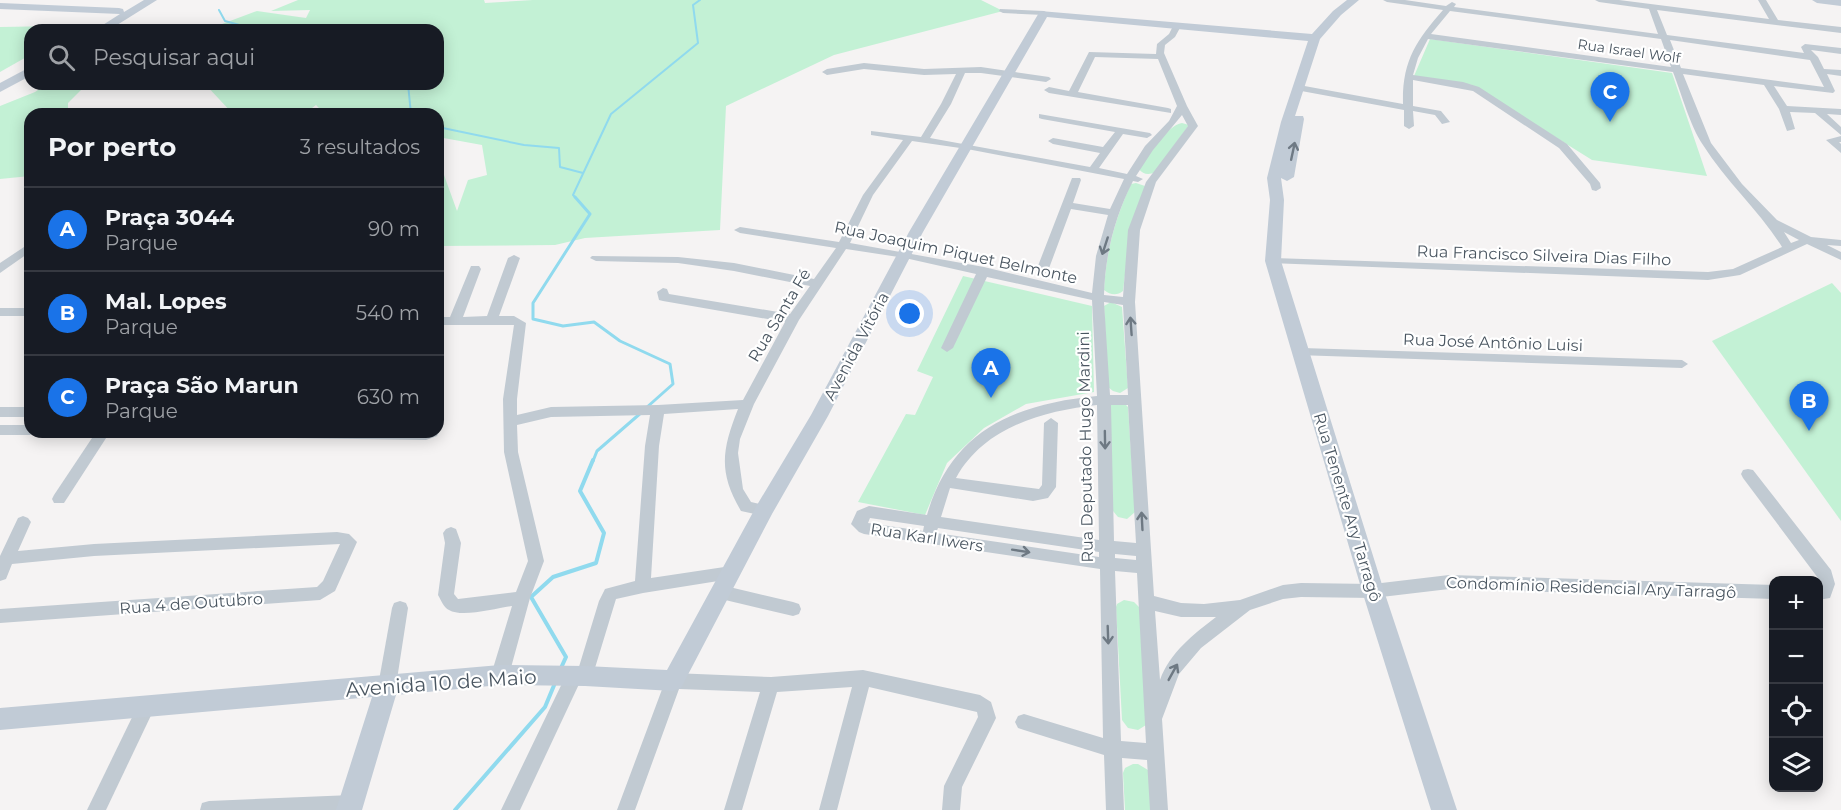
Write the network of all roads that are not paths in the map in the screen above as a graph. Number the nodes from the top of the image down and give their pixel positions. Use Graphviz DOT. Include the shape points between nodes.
graph roads {
  1 [pos="137,0"];
  2 [pos="152,0"];
  3 [pos="1354,0"];
  4 [pos="1386,0"];
  5 [pos="1456,0"];
  6 [pos="1599,0"];
  7 [pos="1762,0"];
  8 [pos="1817,0"];
  9 [pos="1841,3"];
  10 [pos="0,6"];
  11 [pos="1652,7"];
  12 [pos="1448,8"];
  13 [pos="119,11"];
  14 [pos="1003,11"];
  15 [pos="1044,13"];
  16 [pos="1775,22"];
  17 [pos="102,24"];
  18 [pos="105,24"];
  19 [pos="1177,26"];
  20 [pos="1841,30"];
  21 [pos="1425,36"];
  22 [pos="1665,36"];
  23 [pos="1315,38"];
  24 [pos="1841,51"];
  25 [pos="1162,57"];
  26 [pos="1812,57"];
  27 [pos="24,66"];
  28 [pos="962,70"];
  29 [pos="1676,71"];
  30 [pos="1821,71"];
  31 [pos="827,72"];
  32 [pos="1010,73"];
  33 [pos="24,74"];
  34 [pos="1841,74"];
  35 [pos="1408,77"];
  36 [pos="1046,79"];
  37 [pos="0,80"];
  38 [pos="1768,84"];
  39 [pos="0,88"];
  40 [pos="1049,90"];
  41 [pos="1072,94"];
  42 [pos="1298,94"];
  43 [pos="1182,106"];
  44 [pos="1409,108"];
  45 [pos="1784,109"];
  46 [pos="1168,111"];
  47 [pos="1818,111"];
  48 [pos="1841,112"];
  49 [pos="1042,116"];
  50 [pos="1062,120"];
  51 [pos="1175,121"];
  52 [pos="1445,122"];
  53 [pos="1193,124"];
  54 [pos="1409,126"];
  55 [pos="1790,129"];
  56 [pos="1121,130"];
  57 [pos="1841,132"];
  58 [pos="874,133"];
  59 [pos="1147,135"];
  60 [pos="910,137"];
  61 [pos="924,139"];
  62 [pos="1841,139"];
  63 [pos="1053,141"];
  64 [pos="967,146"];
  65 [pos="1841,150"];
  66 [pos="1106,151"];
  67 [pos="1045,154"];
  68 [pos="1093,169"];
  69 [pos="1131,177"];
  70 [pos="1076,180"];
  71 [pos="1151,182"];
  72 [pos="1596,188"];
  73 [pos="1068,205"];
  74 [pos="1115,213"];
  75 [pos="1771,220"];
  76 [pos="740,230"];
  77 [pos="1807,240"];
  78 [pos="1835,242"];
  79 [pos="844,244"];
  80 [pos="1788,247"];
  81 [pos="24,251"];
  82 [pos="905,255"];
  83 [pos="1841,257"];
  84 [pos="514,258"];
  85 [pos="596,258"];
  86 [pos="1273,261"];
  87 [pos="0,269"];
  88 [pos="475,269"];
  89 [pos="1042,271"];
  90 [pos="984,272"];
  91 [pos="815,283"];
  92 [pos="663,292"];
  93 [pos="1099,298"];
  94 [pos="1129,302"];
  95 [pos="0,312"];
  96 [pos="24,312"];
  97 [pos="793,319"];
  98 [pos="444,321"];
  99 [pos="455,321"];
  100 [pos="491,321"];
  101 [pos="947,348"];
  102 [pos="1302,352"];
  103 [pos="1682,364"];
  104 [pos="1104,398"];
  105 [pos="1136,400"];
  106 [pos="747,404"];
  107 [pos="658,410"];
  108 [pos="0,412"];
  109 [pos="24,412"];
  110 [pos="510,422"];
  111 [pos="1051,423"];
  112 [pos="0,430"];
  113 [pos="24,430"];
  114 [pos="99,438"];
  115 [pos="1748,474"];
  116 [pos="945,482"];
  117 [pos="59,499"];
  118 [pos="764,510"];
  119 [pos="23,522"];
  120 [pos="930,529"];
  121 [pos="451,533"];
  122 [pos="1107,547"];
  123 [pos="7,549"];
  124 [pos="1143,549"];
  125 [pos="1106,564"];
  126 [pos="1145,567"];
  127 [pos="731,573"];
  128 [pos="0,574"];
  129 [pos="643,586"];
  130 [pos="1373,591"];
  131 [pos="722,592"];
  132 [pos="1769,592"];
  133 [pos="1823,593"];
  134 [pos="522,598"];
  135 [pos="1147,600"];
  136 [pos="1244,605"];
  137 [pos="400,608"];
  138 [pos="793,609"];
  139 [pos="0,616"];
  140 [pos="500,675"];
  141 [pos="568,676"];
  142 [pos="863,678"];
  143 [pos="673,681"];
  144 [pos="771,685"];
  145 [pos="387,686"];
  146 [pos="146,706"];
  147 [pos="0,718"];
  148 [pos="1024,722"];
  149 [pos="1154,727"];
  150 [pos="1112,749"];
  151 [pos="1155,752"];
  152 [pos="350,807"];
  153 [pos="96,810"];
  154 [pos="208,810"];
  155 [pos="510,810"];
  156 [pos="626,810"];
  157 [pos="733,810"];
  158 [pos="828,810"];
  159 [pos="951,810"];
  160 [pos="1115,810"];
  161 [pos="1159,810"];
  162 [pos="1444,810"];
  1 -- 13 [label="street"];
  2 -- 18 [label="street"];
  3 -- 23 [label="street, Rua Tenente Ary Tarragô"];
  4 -- 12 [label="street"];
  5 -- 12 [label="street"];
  6 -- 11 [label="street"];
  7 -- 16 [label="street"];
  8 -- 9 [label="street"];
  10 -- 13 [label="street"];
  11 -- 16 [label="street"];
  11 -- 22 [label="street"];
  12 -- 21 [label="street"];
  12 -- 22 [label="street"];
  13 -- 17 [label="street"];
  14 -- 15 [label="street"];
  15 -- 19 [label="street"];
  15 -- 32 [label="street, Avenida Vitória"];
  16 -- 20 [label="street"];
  19 -- 23 [label="street"];
  19 -- 25 [label="street" via="1161,44"];
  21 -- 29 [label="street, Rua Israel Wolf"];
  21 -- 35 [label="street"];
  22 -- 26 [label="street"];
  22 -- 29 [label="street"];
  23 -- 42 [label="street, Rua Tenente Ary Tarragô"];
  24 -- 26 [label="street" via="1805,47"];
  25 -- 41 [label="street" via="1092,54"];
  25 -- 43 [label="street"];
  26 -- 30 [label="street"];
  27 -- 37 [label="street"];
  28 -- 31 [label="street" via="924,72 864,66"];
  28 -- 32 [label="street"];
  28 -- 61 [label="street"];
  29 -- 38 [label="street, Rua Israel Wolf"];
  29 -- 75 [label="street" via="1706,143 1738,186"];
  30 -- 34 [label="street"];
  30 -- 38 [label="street, Rua Israel Wolf" via="1829,92"];
  32 -- 36 [label="street"];
  32 -- 64 [label="street, Avenida Vitória"];
  33 -- 39 [label="street"];
  35 -- 44 [label="street"];
  35 -- 72 [label="street" via="1476,89 1563,146"];
  38 -- 45 [label="street"];
  40 -- 41 [label="street"];
  41 -- 46 [label="street"];
  42 -- 44 [label="street"];
  42 -- 86 [label="street, Rua Tenente Ary Tarragô" via="1298,124 1286,180 1276,200"];
  43 -- 51 [label="street, Rua Deputado Hugo Mardini"];
  43 -- 53 [label="street"];
  44 -- 52 [label="street" via="1439,113"];
  44 -- 54 [label="street"];
  45 -- 47 [label="street"];
  45 -- 55 [label="street"];
  47 -- 48 [label="street"];
  47 -- 57 [label="street"];
  49 -- 50 [label="street"];
  50 -- 56 [label="street"];
  50 -- 63 [label="street"];
  51 -- 53 [label="street"];
  51 -- 69 [label="street, Rua Deputado Hugo Mardini"];
  53 -- 71 [label="street"];
  56 -- 59 [label="street"];
  56 -- 66 [label="street"];
  58 -- 60 [label="street"];
  60 -- 61 [label="street"];
  60 -- 79 [label="street, Rua Santa Fé" via="868,195"];
  61 -- 64 [label="street"];
  62 -- 65 [label="street" via="1831,140"];
  63 -- 66 [label="street"];
  63 -- 67 [label="street"];
  64 -- 68 [label="street"];
  64 -- 82 [label="street, Avenida Vitória"];
  66 -- 68 [label="street"];
  68 -- 69 [label="street"];
  69 -- 71 [label="street"];
  69 -- 74 [label="street, Rua Deputado Hugo Mardini"];
  70 -- 73 [label="street"];
  71 -- 94 [label="street" via="1134,230"];
  73 -- 74 [label="street"];
  73 -- 89 [label="street"];
  74 -- 93 [label="street, Rua Deputado Hugo Mardini, one-way" via="1101,256"];
  75 -- 77 [label="street"];
  75 -- 80 [label="street"];
  76 -- 79 [label="street, Rua Joaquim Piquet Belmonte"];
  77 -- 78 [label="street"];
  77 -- 80 [label="street, Rua Francisco Silveira Dias Filho"];
  77 -- 83 [label="street"];
  79 -- 82 [label="street, Rua Joaquim Piquet Belmonte"];
  79 -- 91 [label="street, Rua Santa Fé"];
  80 -- 86 [label="street, Rua Francisco Silveira Dias Filho" via="1736,272 1708,276"];
  81 -- 87 [label="street"];
  82 -- 90 [label="street, Rua Joaquim Piquet Belmonte"];
  82 -- 118 [label="street, Avenida Vitória"];
  84 -- 100 [label="street"];
  85 -- 91 [label="street" via="678,260"];
  86 -- 102 [label="street, Rua Tenente Ary Tarragô"];
  88 -- 99 [label="street"];
  90 -- 93 [label="street, Rua Joaquim Piquet Belmonte"];
  90 -- 101 [label="street"];
  91 -- 97 [label="street, Rua Santa Fé"];
  92 -- 97 [label="street" via="663,297"];
  93 -- 94 [label="street, Rua Joaquim Piquet Belmonte"];
  93 -- 104 [label="street, Rua Deputado Hugo Mardini"];
  105 -- 94 [label="street, one-way"];
  95 -- 96 [label="street"];
  97 -- 106 [label="street, Rua Santa Fé"];
  98 -- 99 [label="street"];
  99 -- 100 [label="street"];
  100 -- 110 [label="street" via="518,321 520,325"];
  102 -- 103 [label="street, Rua José Antônio Luisi"];
  102 -- 130 [label="street, Rua Tenente Ary Tarragô"];
  104 -- 105 [label="street"];
  104 -- 116 [label="street" via="1013,417 976,443"];
  104 -- 122 [label="street, Rua Deputado Hugo Mardini, one-way"];
  124 -- 105 [label="street, one-way"];
  106 -- 107 [label="street"];
  106 -- 118 [label="street, Rua Santa Fé" via="734,439 732,472 746,507"];
  107 -- 110 [label="street" via="551,412"];
  107 -- 129 [label="street"];
  108 -- 109 [label="street"];
  110 -- 134 [label="street" via="511,452 536,561"];
  111 -- 116 [label="street" via="1049,487 1043,494"];
  112 -- 113 [label="street"];
  114 -- 117 [label="street"];
  115 -- 133 [label="street" via="1825,575 1828,583"];
  116 -- 120 [label="street"];
  118 -- 127 [label="street, Avenida Vitória"];
  119 -- 123 [label="street"];
  120 -- 122 [label="street, Rua Karl Iwers"];
  120 -- 125 [label="street, Rua Karl Iwers, one-way"];
  121 -- 134 [label="street" via="446,595 453,605"];
  122 -- 124 [label="street, Rua Karl Iwers"];
  122 -- 125 [label="street, Rua Deputado Hugo Mardini"];
  123 -- 128 [label="street"];
  123 -- 139 [label="street, Rua 4 de Outubro" via="94,550 348,540 329,586 320,593"];
  124 -- 126 [label="street"];
  125 -- 126 [label="street, Rua Karl Iwers"];
  125 -- 150 [label="street, Rua Deputado Hugo Mardini, one-way"];
  126 -- 135 [label="street"];
  127 -- 129 [label="street"];
  127 -- 131 [label="street, Avenida Vitória"];
  129 -- 141 [label="street" via="609,597"];
  130 -- 132 [label="street, Condomínio Residencial Ary Tarragô" via="1449,582"];
  130 -- 136 [label="street, Condomínio Residencial Ary Tarragô" via="1302,590"];
  130 -- 162 [label="street, Rua Tenente Ary Tarragô"];
  131 -- 138 [label="street"];
  131 -- 143 [label="street, Avenida Vitória"];
  134 -- 140 [label="street"];
  135 -- 136 [label="street" via="1166,608 1201,612"];
  135 -- 149 [label="street"];
  149 -- 136 [label="street, one-way" via="1165,687 1184,654"];
  137 -- 145 [label="street"];
  140 -- 141 [label="street, Avenida 10 de Maio"];
  140 -- 145 [label="street, Avenida 10 de Maio"];
  141 -- 143 [label="street, Avenida 10 de Maio"];
  141 -- 155 [label="street"];
  142 -- 144 [label="street, Avenida 10 de Maio"];
  142 -- 158 [label="street"];
  142 -- 159 [label="street, Avenida 10 de Maio" via="980,703 985,709 987,718 953,786"];
  143 -- 144 [label="street, Avenida 10 de Maio"];
  143 -- 156 [label="street"];
  144 -- 157 [label="street"];
  145 -- 146 [label="street, Avenida 10 de Maio"];
  145 -- 152 [label="street"];
  146 -- 147 [label="street, Avenida 10 de Maio"];
  146 -- 153 [label="street"];
  148 -- 150 [label="street"];
  149 -- 151 [label="street"];
  150 -- 151 [label="street"];
  150 -- 160 [label="street, Rua Deputado Hugo Mardini"];
  151 -- 161 [label="street"];
  152 -- 154 [label="street"];
}
